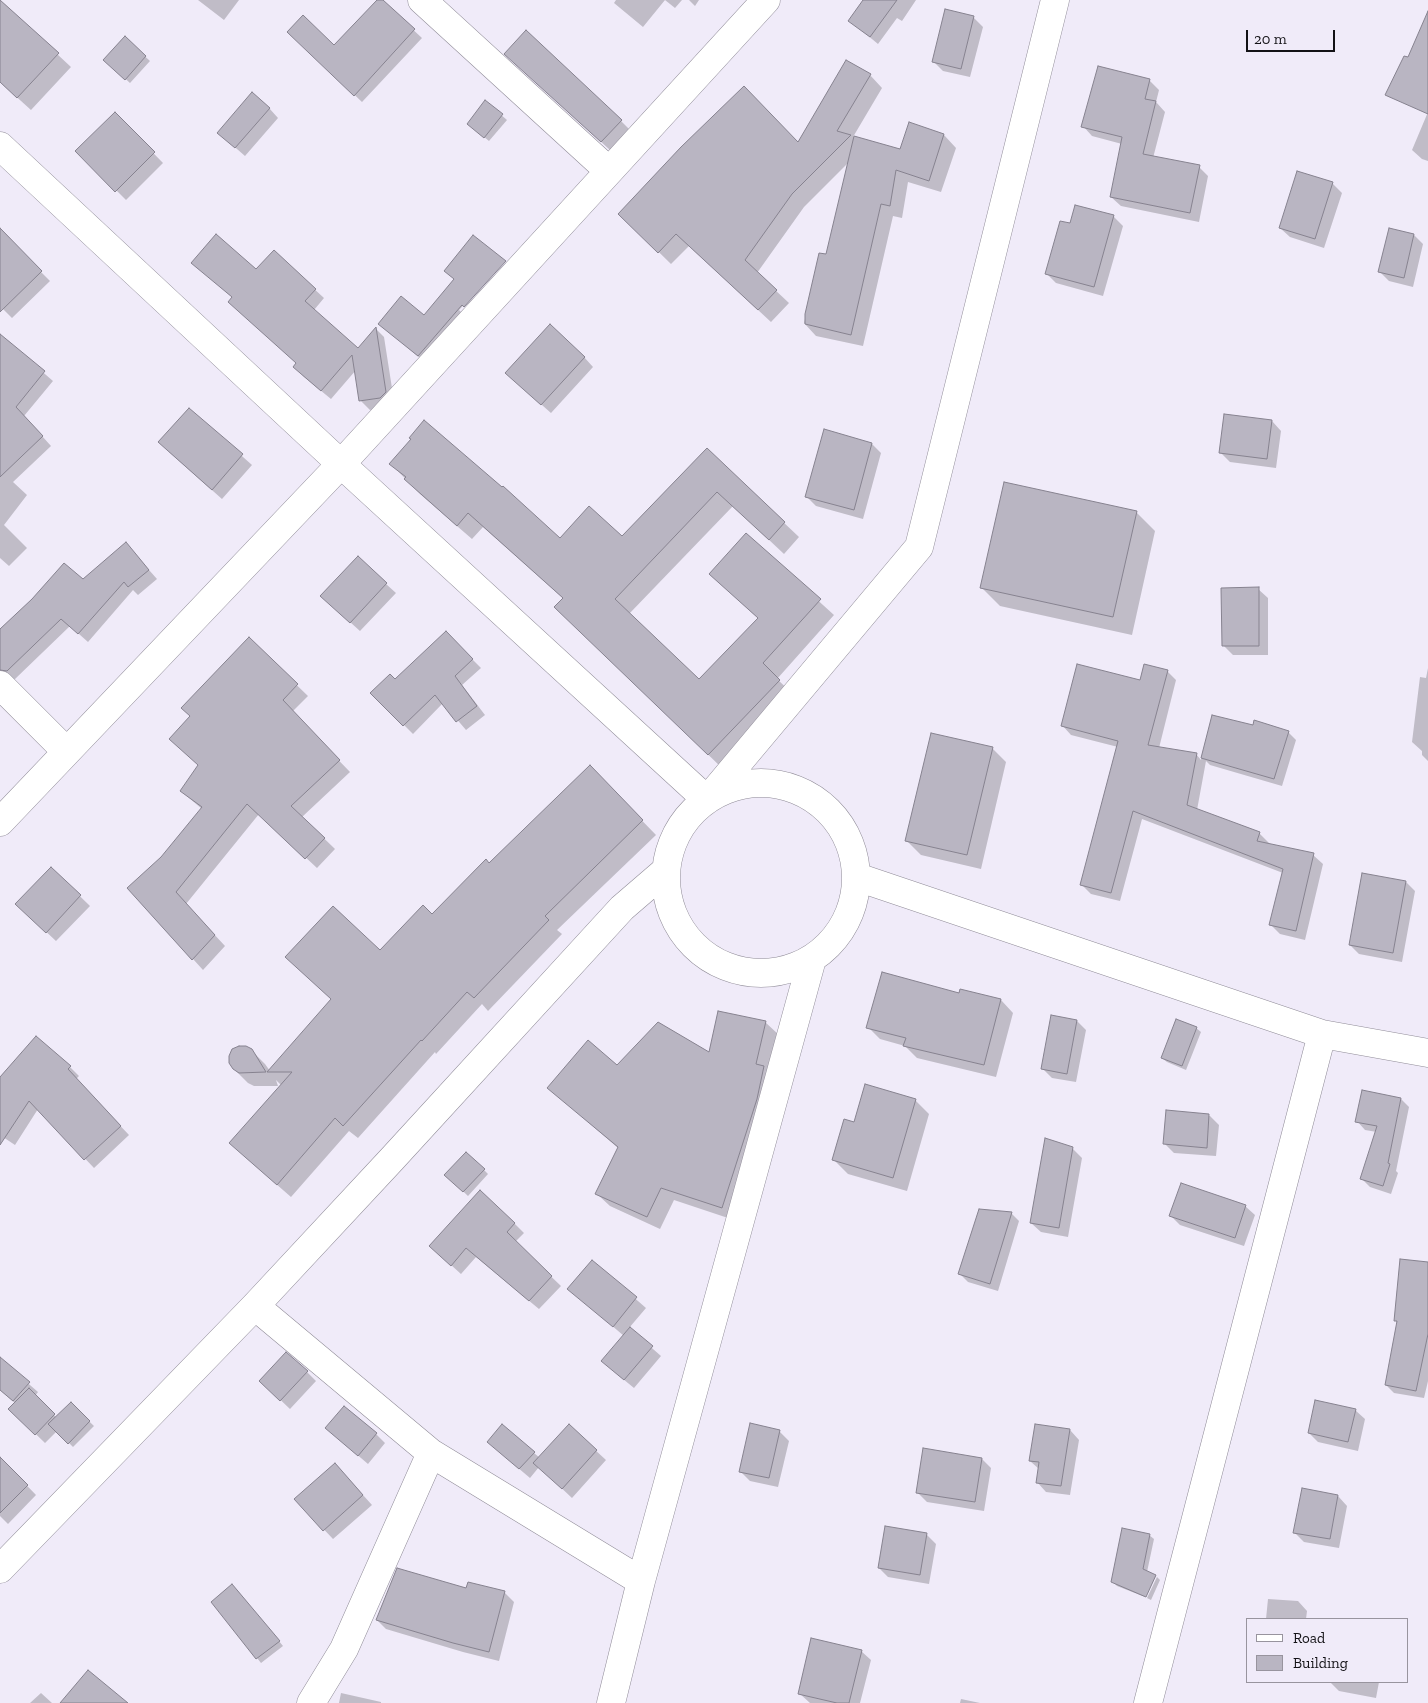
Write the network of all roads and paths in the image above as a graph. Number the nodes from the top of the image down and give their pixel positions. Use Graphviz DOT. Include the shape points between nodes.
graph roads {
  1 [pos="422,0"];
  2 [pos="766,0"];
  3 [pos="1055,0"];
  4 [pos="0,146"];
  5 [pos="609,171"];
  6 [pos="341,464"];
  7 [pos="0,685"];
  8 [pos="66,752"];
  9 [pos="707,800"];
  10 [pos="0,822"];
  11 [pos="665,871"];
  12 [pos="857,877"];
  13 [pos="812,959"];
  14 [pos="1322,1034"];
  15 [pos="1428,1053"];
  16 [pos="255,1306"];
  17 [pos="432,1453"];
  18 [pos="0,1569"];
  19 [pos="641,1581"];
  20 [pos="311,1703"];
  21 [pos="611,1703"];
  22 [pos="1148,1703"];
  1 -- 5 [label="street"];
  2 -- 5 [label="street"];
  3 -- 9 [label="street" via="919,547"];
  4 -- 6 [label="street"];
  5 -- 6 [label="street"];
  6 -- 8 [label="street"];
  6 -- 9 [label="street"];
  7 -- 8 [label="street"];
  8 -- 10 [label="street"];
  9 -- 11 [label="street" via="678,831"];
  9 -- 12 [label="street" via="733,787 763,782 792,787 818,801 839,822 852,848"];
  11 -- 13 [label="street" via="668,901 680,929 699,952 725,967 754,974 785,970"];
  11 -- 16 [label="street" via="622,908"];
  12 -- 13 [label="street" via="852,909 836,937"];
  12 -- 14 [label="street"];
  13 -- 19 [label="street"];
  14 -- 15 [label="street"];
  14 -- 22 [label="street"];
  16 -- 17 [label="street"];
  16 -- 18 [label="street"];
  17 -- 19 [label="street"];
  17 -- 20 [label="street" via="344,1649"];
  19 -- 21 [label="street"];
}
